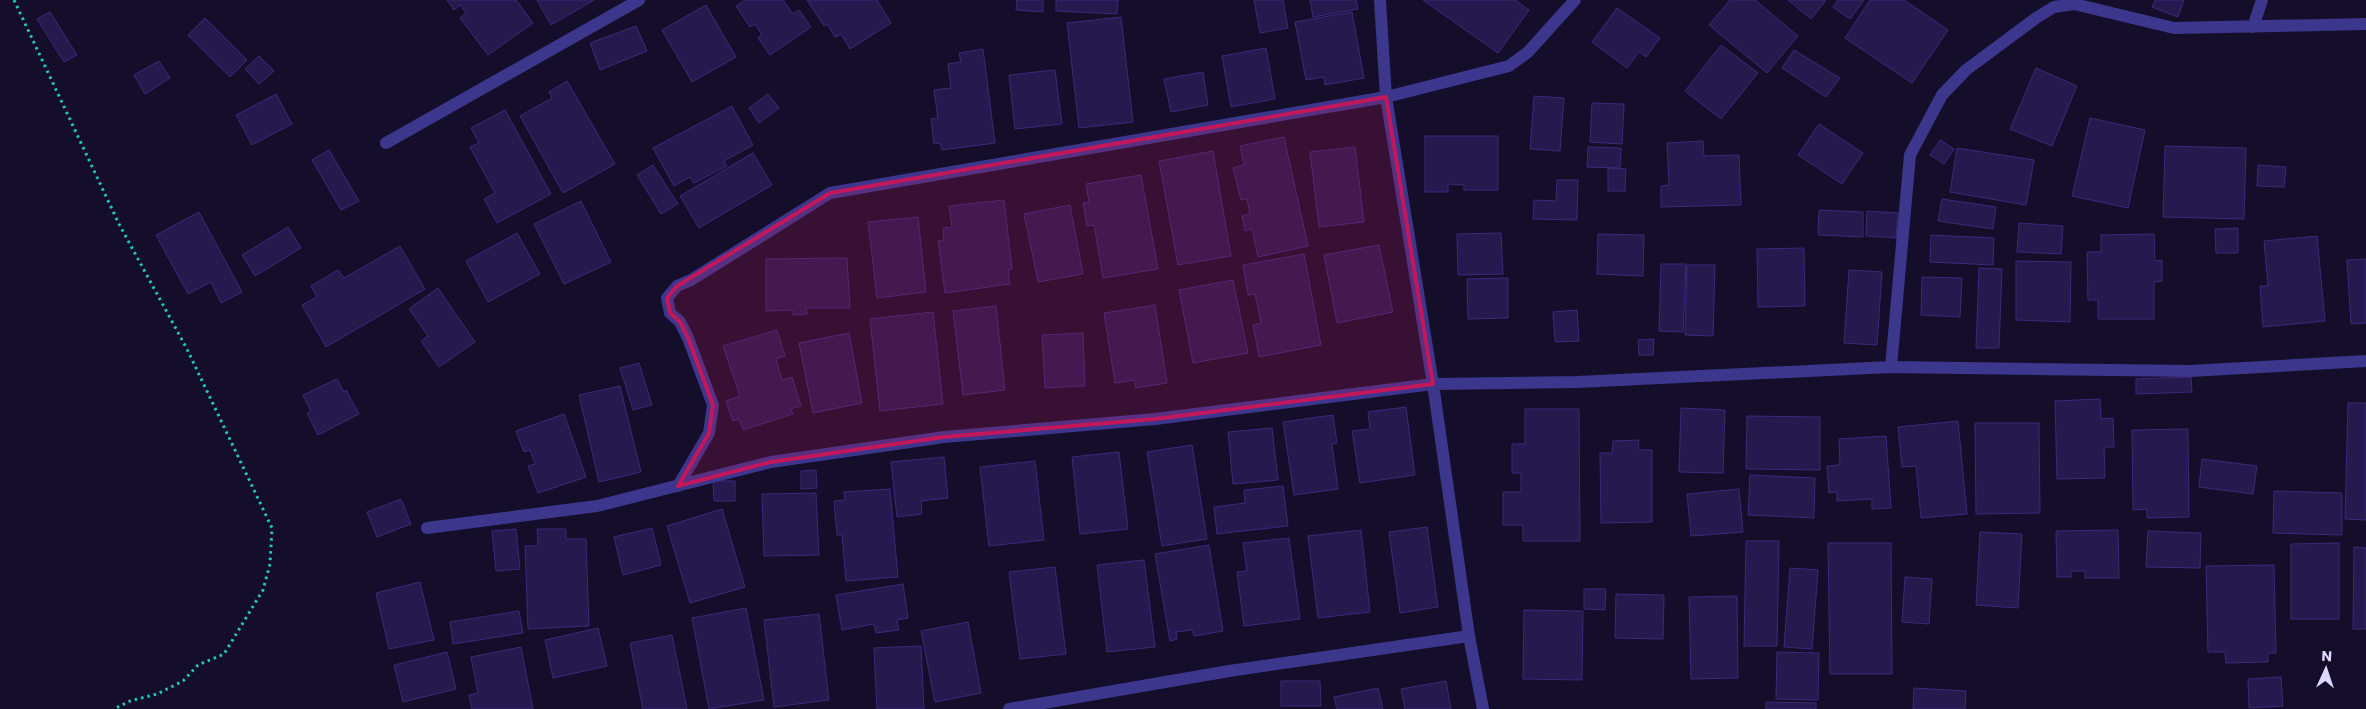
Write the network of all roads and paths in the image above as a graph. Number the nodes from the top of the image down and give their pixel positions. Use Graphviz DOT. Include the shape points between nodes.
graph roads {
  1 [pos="14,0"];
  2 [pos="638,0"];
  3 [pos="1380,0"];
  4 [pos="1575,0"];
  5 [pos="2262,0"];
  6 [pos="2366,24"];
  7 [pos="2253,27"];
  8 [pos="1386,97"];
  9 [pos="386,143"];
  10 [pos="2366,361"];
  11 [pos="1891,367"];
  12 [pos="1433,384"];
  13 [pos="678,486"];
  14 [pos="427,528"];
  15 [pos="1469,636"];
  16 [pos="114,709"];
  17 [pos="1009,709"];
  18 [pos="1483,709"];
  1 -- 16 [label="path" via="119,224 187,349 272,528 270,564 263,590 224,654 198,665 183,681"];
  2 -- 9 [label="street"];
  3 -- 8 [label="street"];
  4 -- 8 [label="street" via="1528,52 1508,66"];
  5 -- 7 [label="street"];
  6 -- 7 [label="street"];
  7 -- 11 [label="street" via="2174,28 2074,4 2054,7 1966,70 1942,95 1910,155"];
  8 -- 12 [label="street"];
  8 -- 13 [label="street" via="830,193 692,280 676,286 667,298 670,314 680,322 688,338 713,404 710,433"];
  10 -- 11 [label="street" via="2190,371"];
  11 -- 12 [label="street" via="1577,382"];
  12 -- 13 [label="street" via="1155,419 944,437 771,462"];
  12 -- 15 [label="street"];
  13 -- 14 [label="street" via="597,506"];
  15 -- 17 [label="street" via="1229,671"];
  15 -- 18 [label="street"];
}
